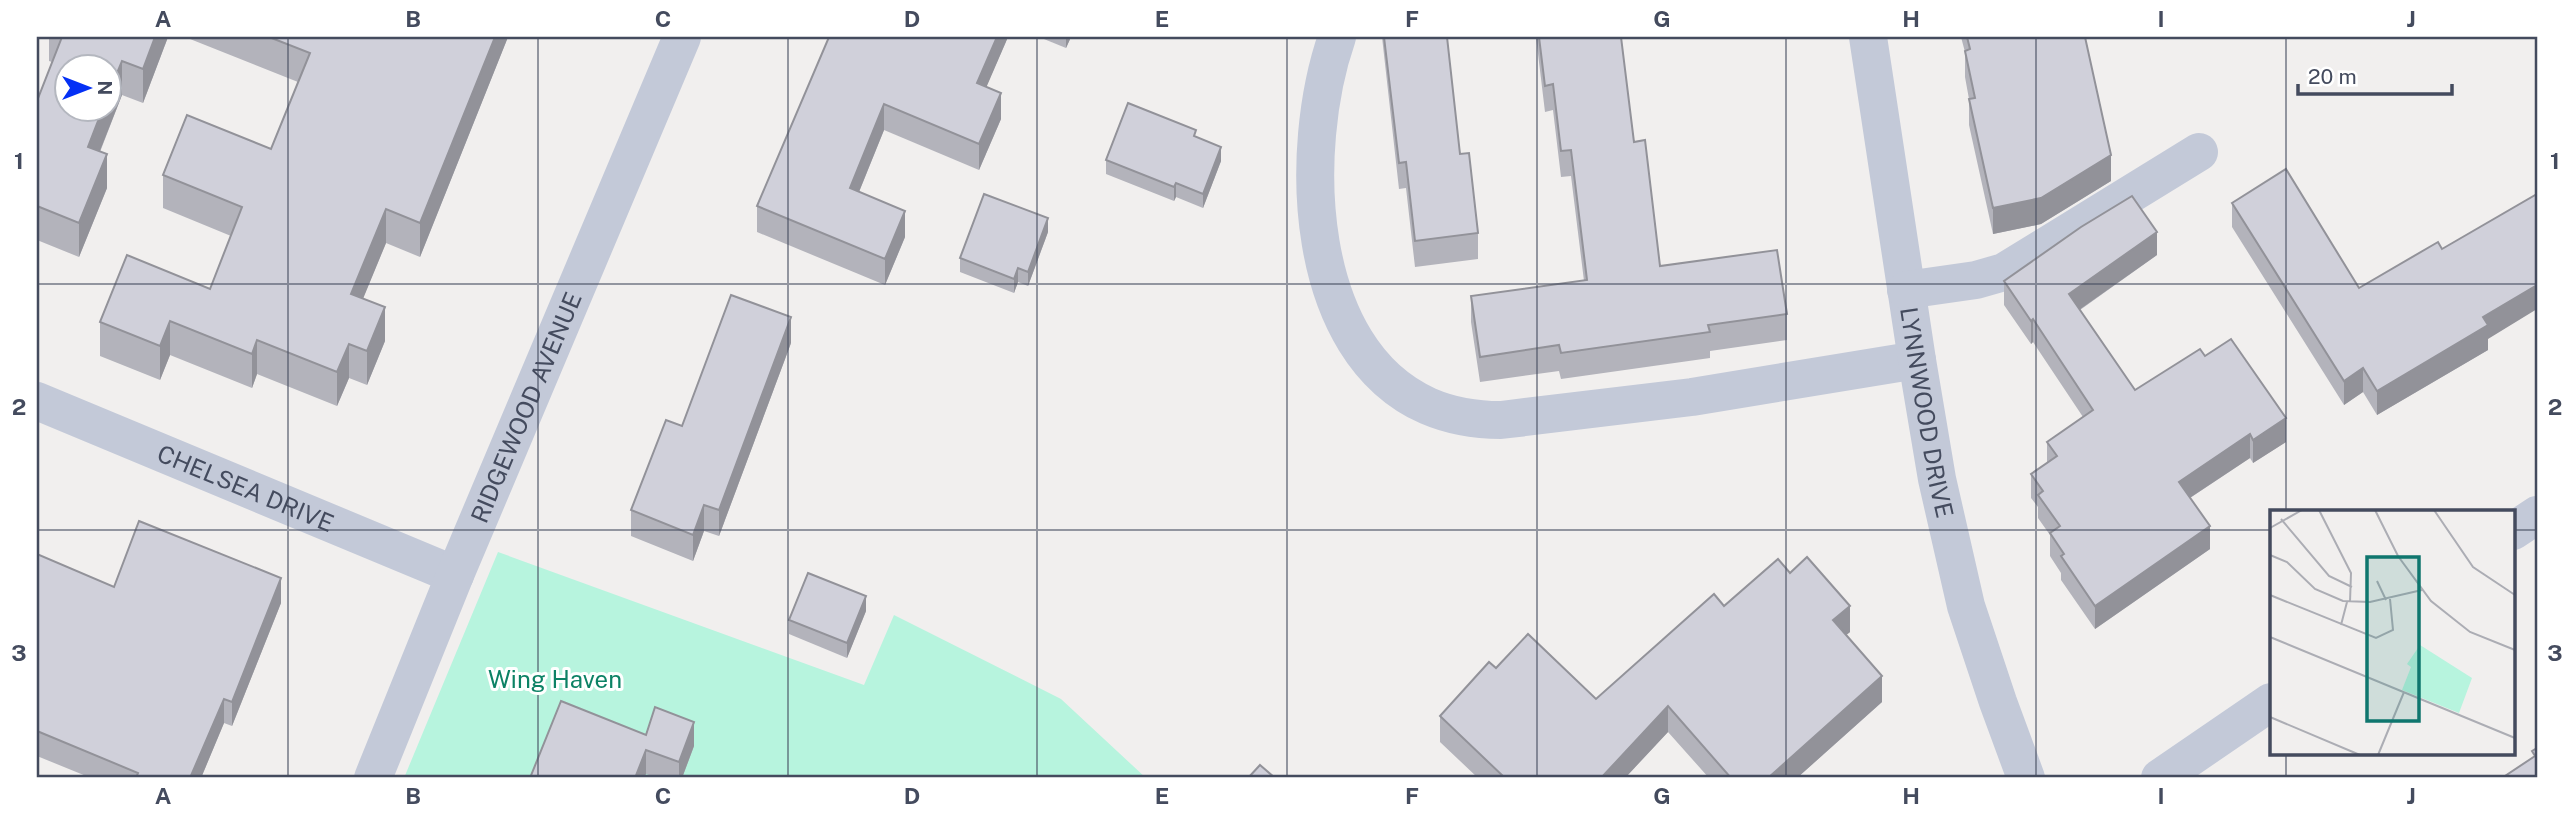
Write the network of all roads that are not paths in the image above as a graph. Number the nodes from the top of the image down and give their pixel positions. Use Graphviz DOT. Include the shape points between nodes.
graph roads {
  1 [pos="682,37"];
  2 [pos="1337,37"];
  3 [pos="1868,37"];
  4 [pos="2199,152"];
  5 [pos="1906,290"];
  6 [pos="1917,360"];
  7 [pos="37,401"];
  8 [pos="2537,515"];
  9 [pos="2514,530"];
  10 [pos="454,575"];
  11 [pos="2270,703"];
  12 [pos="373,778"];
  13 [pos="2026,778"];
  14 [pos="2160,778"];
  1 -- 10 [label="street, RIDGEWOOD AVENUE"];
  2 -- 6 [label="street" via="1320,96 1316,131 1317,201 1325,262 1351,333 1373,365 1407,395 1455,415 1501,420 1692,397"];
  3 -- 5 [label="street, LYNNWOOD DRIVE"];
  4 -- 5 [label="street" via="2004,272"];
  5 -- 6 [label="street, LYNNWOOD DRIVE"];
  6 -- 13 [label="street, LYNNWOOD DRIVE" via="1966,606"];
  7 -- 10 [label="street, CHELSEA DRIVE"];
  8 -- 9 [label="street"];
  10 -- 12 [label="street, RIDGEWOOD AVENUE"];
  11 -- 14 [label="street"];
}
